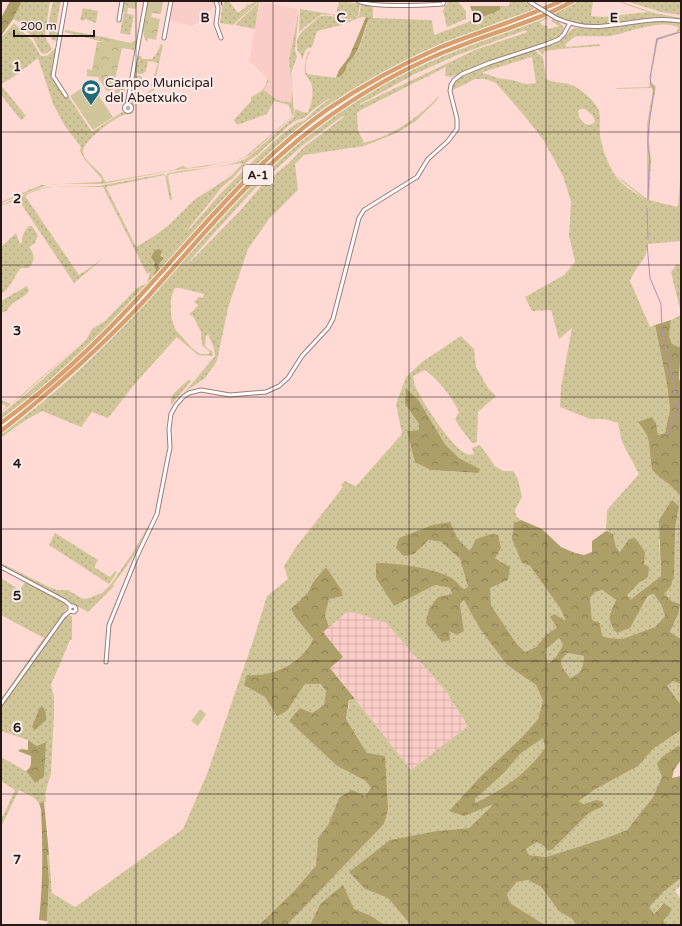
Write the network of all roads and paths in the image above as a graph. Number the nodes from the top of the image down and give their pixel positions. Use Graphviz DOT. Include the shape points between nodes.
graph roads {
  1 [pos="66,1"];
  2 [pos="122,1"];
  3 [pos="146,1"];
  4 [pos="171,1"];
  5 [pos="216,1"];
  6 [pos="529,1"];
  7 [pos="561,1"];
  8 [pos="574,1"];
  9 [pos="359,2"];
  10 [pos="444,3"];
  11 [pos="119,20"];
  12 [pos="681,21"];
  13 [pos="570,23"];
  14 [pos="164,38"];
  15 [pos="221,38"];
  16 [pos="66,96"];
  17 [pos="126,105"];
  18 [pos="1,423"];
  19 [pos="1,430"];
  20 [pos="1,567"];
  21 [pos="71,606"];
  22 [pos="70,611"];
  23 [pos="106,662"];
  24 [pos="1,704"];
  1 -- 16 [label="street" via="53,76"];
  2 -- 11 [label="street"];
  3 -- 17 [label="street"];
  4 -- 14 [label="street"];
  5 -- 15 [label="street" via="216,24"];
  6 -- 13 [label="street, bridge" via="556,18"];
  7 -- 18 [label="highway, A-1" via="423,55 371,82 294,135 236,189 140,297 93,345 48,386"];
  8 -- 19 [label="highway, A-1" via="538,18 464,44 409,68 362,94 314,128 280,154 239,194 101,346 50,392"];
  9 -- 10 [label="street" via="421,6"];
  12 -- 13 [label="street" via="657,19 596,27"];
  13 -- 23 [label="street" via="559,39 489,63 454,80 450,91 457,129 428,159 417,177 364,210 359,218 333,319 302,356 288,378 266,392 230,395 201,390 183,397 171,414 170,458 156,519 137,556 110,625"];
  20 -- 21 [label="street"];
  21 -- 22 [label="street"];
  21 -- 22 [label="street" via="76,610 72,613"];
  22 -- 24 [label="street"];
}
